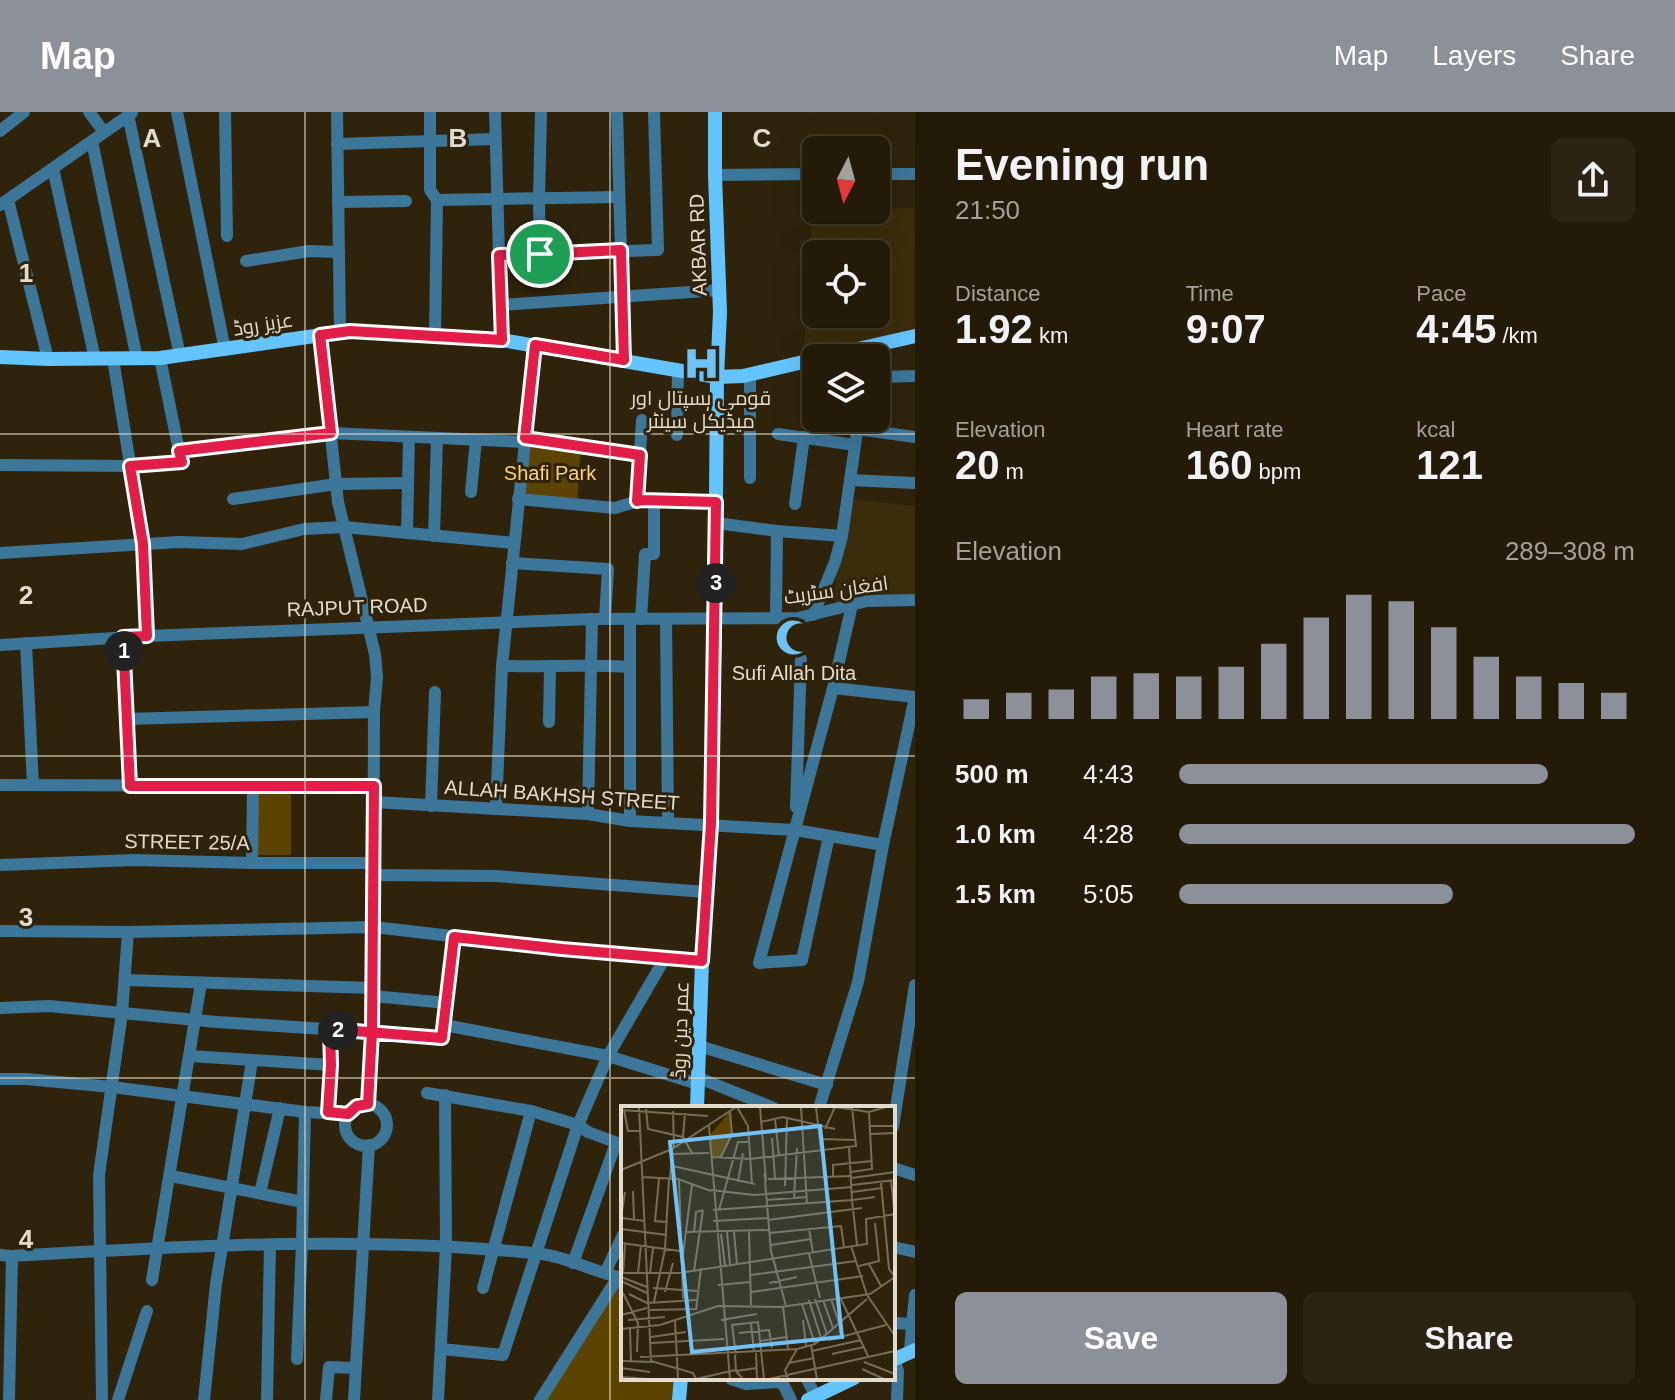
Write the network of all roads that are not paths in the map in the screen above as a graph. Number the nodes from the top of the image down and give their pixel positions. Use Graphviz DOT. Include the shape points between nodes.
graph roads {
  1 [pos="24,112"];
  2 [pos="89,112"];
  3 [pos="177,112"];
  4 [pos="225,112"];
  5 [pos="337,112"];
  6 [pos="430,112"];
  7 [pos="495,112"];
  8 [pos="541,112"];
  9 [pos="617,112"];
  10 [pos="654,112"];
  11 [pos="715,112"];
  12 [pos="131,114"];
  13 [pos="0,131"];
  14 [pos="104,132"];
  15 [pos="495,139"];
  16 [pos="92,141"];
  17 [pos="431,142"];
  18 [pos="337,144"];
  19 [pos="53,168"];
  20 [pos="802,174"];
  21 [pos="890,174"];
  22 [pos="915,174"];
  23 [pos="715,175"];
  24 [pos="619,197"];
  25 [pos="539,199"];
  26 [pos="437,200"];
  27 [pos="498,200"];
  28 [pos="406,201"];
  29 [pos="4,202"];
  30 [pos="338,202"];
  31 [pos="227,236"];
  32 [pos="621,250"];
  33 [pos="339,252"];
  34 [pos="540,254"];
  35 [pos="499,255"];
  36 [pos="246,261"];
  37 [pos="720,290"];
  38 [pos="622,296"];
  39 [pos="501,305"];
  40 [pos="340,332"];
  41 [pos="320,335"];
  42 [pos="435,335"];
  43 [pos="915,336"];
  44 [pos="502,340"];
  45 [pos="535,345"];
  46 [pos="890,345"];
  47 [pos="225,350"];
  48 [pos="180,356"];
  49 [pos="0,357"];
  50 [pos="160,358"];
  51 [pos="48,359"];
  52 [pos="95,359"];
  53 [pos="113,359"];
  54 [pos="137,359"];
  55 [pos="624,360"];
  56 [pos="802,362"];
  57 [pos="678,370"];
  58 [pos="750,374"];
  59 [pos="915,376"];
  60 [pos="717,377"];
  61 [pos="890,377"];
  62 [pos="642,420"];
  63 [pos="890,431"];
  64 [pos="857,432"];
  65 [pos="331,433"];
  66 [pos="778,434"];
  67 [pos="677,435"];
  68 [pos="409,437"];
  69 [pos="804,437"];
  70 [pos="915,437"];
  71 [pos="437,438"];
  72 [pos="476,440"];
  73 [pos="525,440"];
  74 [pos="855,445"];
  75 [pos="179,451"];
  76 [pos="640,455"];
  77 [pos="0,465"];
  78 [pos="130,466"];
  79 [pos="750,478"];
  80 [pos="850,480"];
  81 [pos="408,483"];
  82 [pos="915,483"];
  83 [pos="336,484"];
  84 [pos="471,492"];
  85 [pos="233,499"];
  86 [pos="518,499"];
  87 [pos="654,500"];
  88 [pos="637,501"];
  89 [pos="716,502"];
  90 [pos="795,504"];
  91 [pos="716,523"];
  92 [pos="344,527"];
  93 [pos="777,531"];
  94 [pos="407,533"];
  95 [pos="434,536"];
  96 [pos="842,536"];
  97 [pos="514,543"];
  98 [pos="143,544"];
  99 [pos="0,553"];
  100 [pos="512,563"];
  101 [pos="915,600"];
  102 [pos="852,605"];
  103 [pos="813,615"];
  104 [pos="715,618"];
  105 [pos="776,618"];
  106 [pos="598,619"];
  107 [pos="636,619"];
  108 [pos="666,619"];
  109 [pos="507,623"];
  110 [pos="369,626"];
  111 [pos="147,636"];
  112 [pos="123,637"];
  113 [pos="26,643"];
  114 [pos="0,645"];
  115 [pos="801,659"];
  116 [pos="591,665"];
  117 [pos="502,666"];
  118 [pos="550,667"];
  119 [pos="630,667"];
  120 [pos="833,688"];
  121 [pos="435,692"];
  122 [pos="915,697"];
  123 [pos="374,712"];
  124 [pos="126,719"];
  125 [pos="549,722"];
  126 [pos="0,785"];
  127 [pos="33,785"];
  128 [pos="130,786"];
  129 [pos="253,786"];
  130 [pos="374,786"];
  131 [pos="374,802"];
  132 [pos="431,806"];
  133 [pos="496,809"];
  134 [pos="588,814"];
  135 [pos="630,821"];
  136 [pos="668,823"];
  137 [pos="711,824"];
  138 [pos="795,830"];
  139 [pos="829,836"];
  140 [pos="883,845"];
  141 [pos="252,863"];
  142 [pos="0,865"];
  143 [pos="373,869"];
  144 [pos="706,892"];
  145 [pos="374,927"];
  146 [pos="0,931"];
  147 [pos="128,932"];
  148 [pos="454,937"];
  149 [pos="665,958"];
  150 [pos="702,961"];
  151 [pos="126,980"];
  152 [pos="201,983"];
  153 [pos="915,985"];
  154 [pos="373,992"];
  155 [pos="447,1003"];
  156 [pos="0,1008"];
  157 [pos="122,1013"];
  158 [pos="195,1020"];
  159 [pos="444,1025"];
  160 [pos="330,1029"];
  161 [pos="372,1032"];
  162 [pos="699,1046"];
  163 [pos="190,1056"];
  164 [pos="608,1056"];
  165 [pos="252,1061"];
  166 [pos="331,1065"];
  167 [pos="0,1079"];
  168 [pos="698,1081"];
  169 [pos="827,1085"];
  170 [pos="112,1087"];
  171 [pos="427,1093"];
  172 [pos="184,1095"];
  173 [pos="445,1095"];
  174 [pos="246,1103"];
  175 [pos="368,1104"];
  176 [pos="697,1106"];
  177 [pos="768,1106"];
  178 [pos="820,1106"];
  179 [pos="280,1108"];
  180 [pos="531,1111"];
  181 [pos="305,1112"];
  182 [pos="328,1112"];
  183 [pos="348,1114"];
  184 [pos="895,1114"];
  185 [pos="578,1125"];
  186 [pos="619,1144"];
  187 [pos="369,1145"];
  188 [pos="895,1169"];
  189 [pos="915,1175"];
  190 [pos="171,1176"];
  191 [pos="232,1188"];
  192 [pos="260,1193"];
  193 [pos="303,1202"];
  194 [pos="621,1239"];
  195 [pos="302,1244"];
  196 [pos="363,1244"];
  197 [pos="270,1245"];
  198 [pos="223,1246"];
  199 [pos="446,1246"];
  200 [pos="159,1247"];
  201 [pos="895,1247"];
  202 [pos="494,1250"];
  203 [pos="99,1251"];
  204 [pos="915,1252"];
  205 [pos="536,1254"];
  206 [pos="6,1255"];
  207 [pos="573,1263"];
  208 [pos="605,1273"];
  209 [pos="620,1277"];
  210 [pos="152,1280"];
  211 [pos="483,1288"];
  212 [pos="915,1295"];
  213 [pos="147,1311"];
  214 [pos="5,1319"];
  215 [pos="895,1323"];
  216 [pos="912,1324"];
  217 [pos="441,1349"];
  218 [pos="913,1351"];
  219 [pos="297,1359"];
  220 [pos="895,1364"];
  221 [pos="354,1368"];
  222 [pos="681,1380"];
  223 [pos="734,1380"];
  224 [pos="807,1380"];
  225 [pos="850,1380"];
  226 [pos="10,1397"];
  227 [pos="814,1399"];
  228 [pos="102,1400"];
  229 [pos="118,1400"];
  230 [pos="204,1400"];
  231 [pos="267,1400"];
  232 [pos="326,1400"];
  233 [pos="354,1400"];
  234 [pos="438,1400"];
  235 [pos="540,1400"];
  236 [pos="679,1400"];
  237 [pos="791,1400"];
  238 [pos="897,1400"];
  1 -- 13 [label="street"];
  2 -- 14 [label="street"];
  3 -- 47 [label="street"];
  4 -- 31 [label="street"];
  5 -- 18 [label="street"];
  6 -- 17 [label="street"];
  7 -- 15 [label="street"];
  8 -- 25 [label="street"];
  9 -- 24 [label="street"];
  10 -- 32 [label="street" via="658,250"];
  11 -- 23 [label="main road, AKBAR RD"];
  12 -- 14 [label="street"];
  12 -- 48 [label="street"];
  14 -- 16 [label="street"];
  15 -- 17 [label="street"];
  15 -- 27 [label="street"];
  16 -- 19 [label="street"];
  16 -- 54 [label="street"];
  17 -- 18 [label="street"];
  17 -- 26 [label="street" via="430,190"];
  18 -- 30 [label="street"];
  19 -- 29 [label="street"];
  19 -- 52 [label="street"];
  20 -- 23 [label="street"];
  21 -- 22 [label="street"];
  23 -- 37 [label="main road, AKBAR RD"];
  24 -- 25 [label="street"];
  24 -- 32 [label="street"];
  25 -- 27 [label="street"];
  25 -- 34 [label="street"];
  26 -- 27 [label="street"];
  26 -- 42 [label="street"];
  27 -- 35 [label="street"];
  28 -- 30 [label="street"];
  29 -- 51 [label="street"];
  30 -- 33 [label="street"];
  32 -- 34 [label="street"];
  32 -- 38 [label="street"];
  33 -- 36 [label="street"];
  33 -- 40 [label="street"];
  34 -- 35 [label="street"];
  35 -- 39 [label="street"];
  37 -- 38 [label="street"];
  37 -- 60 [label="main road, AKBAR RD"];
  38 -- 39 [label="street"];
  38 -- 55 [label="street"];
  39 -- 44 [label="street"];
  40 -- 41 [label="main road, عزیز روڈ"];
  40 -- 42 [label="main road, عزیز روڈ"];
  41 -- 47 [label="main road, عزیز روڈ"];
  41 -- 65 [label="street"];
  42 -- 44 [label="main road, عزیز روڈ"];
  43 -- 46 [label="main road, عزیز روڈ"];
  44 -- 45 [label="main road, عزیز روڈ"];
  45 -- 55 [label="main road, عزیز روڈ"];
  45 -- 73 [label="street"];
  47 -- 48 [label="main road, عزیز روڈ"];
  48 -- 50 [label="main road, عزیز روڈ"];
  49 -- 51 [label="main road, عزیز روڈ"];
  50 -- 54 [label="main road, عزیز روڈ"];
  50 -- 75 [label="street"];
  51 -- 52 [label="main road, عزیز روڈ"];
  52 -- 53 [label="main road, عزیز روڈ"];
  53 -- 54 [label="main road, عزیز روڈ"];
  53 -- 78 [label="street"];
  55 -- 57 [label="main road, عزیز روڈ"];
  56 -- 58 [label="main road, عزیز روڈ"];
  57 -- 60 [label="main road, عزیز روڈ"];
  57 -- 67 [label="street"];
  58 -- 60 [label="main road, عزیز روڈ"];
  58 -- 79 [label="street"];
  59 -- 61 [label="street"];
  60 -- 89 [label="main road, عمر دین روڈ"];
  62 -- 76 [label="street"];
  63 -- 70 [label="street"];
  64 -- 74 [label="street"];
  65 -- 68 [label="street"];
  65 -- 75 [label="street"];
  65 -- 83 [label="street"];
  66 -- 69 [label="street"];
  68 -- 71 [label="street"];
  68 -- 81 [label="street"];
  69 -- 74 [label="street"];
  69 -- 90 [label="street"];
  71 -- 72 [label="street"];
  71 -- 95 [label="street"];
  72 -- 73 [label="street"];
  72 -- 84 [label="street"];
  73 -- 76 [label="street"];
  73 -- 86 [label="street"];
  74 -- 80 [label="street"];
  75 -- 78 [label="street" via="182,462"];
  76 -- 88 [label="street"];
  77 -- 78 [label="street"];
  78 -- 98 [label="street"];
  80 -- 82 [label="street"];
  80 -- 96 [label="street"];
  81 -- 83 [label="street"];
  81 -- 94 [label="street"];
  83 -- 85 [label="street"];
  83 -- 92 [label="street"];
  86 -- 88 [label="street" via="615,508"];
  86 -- 97 [label="street"];
  87 -- 88 [label="street"];
  87 -- 89 [label="street"];
  87 -- 107 [label="street" via="654,554 645,554"];
  89 -- 91 [label="main road, عمر دین روڈ"];
  91 -- 93 [label="street"];
  91 -- 104 [label="main road, عمر دین روڈ"];
  92 -- 94 [label="street"];
  92 -- 98 [label="street" via="304,529 242,544"];
  92 -- 110 [label="street"];
  93 -- 96 [label="street"];
  93 -- 105 [label="street"];
  94 -- 95 [label="street"];
  95 -- 97 [label="street"];
  96 -- 103 [label="street"];
  97 -- 100 [label="street"];
  98 -- 99 [label="street"];
  98 -- 111 [label="street"];
  100 -- 106 [label="street" via="608,569"];
  100 -- 109 [label="street"];
  101 -- 102 [label="street, افغان سٹریٹ"];
  102 -- 103 [label="street, افغان سٹریٹ"];
  102 -- 120 [label="street"];
  103 -- 105 [label="street, افغان سٹریٹ"];
  104 -- 105 [label="street, افغان سٹریٹ"];
  104 -- 108 [label="street, RAJPUT ROAD"];
  104 -- 137 [label="main road, عمر دین روڈ"];
  106 -- 107 [label="street, RAJPUT ROAD"];
  106 -- 109 [label="street, RAJPUT ROAD"];
  106 -- 116 [label="street"];
  107 -- 108 [label="street, RAJPUT ROAD"];
  107 -- 119 [label="street"];
  108 -- 136 [label="street"];
  109 -- 110 [label="street, RAJPUT ROAD"];
  109 -- 117 [label="street"];
  110 -- 111 [label="street, RAJPUT ROAD"];
  110 -- 123 [label="street" via="377,677"];
  111 -- 112 [label="street, RAJPUT ROAD"];
  112 -- 113 [label="street, RAJPUT ROAD"];
  112 -- 124 [label="street"];
  113 -- 114 [label="street, RAJPUT ROAD"];
  113 -- 127 [label="street"];
  115 -- 138 [label="street"];
  116 -- 118 [label="street"];
  116 -- 119 [label="street"];
  116 -- 134 [label="street"];
  117 -- 118 [label="street"];
  117 -- 133 [label="street"];
  118 -- 125 [label="street"];
  119 -- 135 [label="street"];
  120 -- 122 [label="street"];
  120 -- 138 [label="street"];
  121 -- 132 [label="street"];
  122 -- 140 [label="street"];
  123 -- 124 [label="street"];
  123 -- 130 [label="street"];
  124 -- 128 [label="street"];
  126 -- 127 [label="street"];
  127 -- 128 [label="street"];
  128 -- 129 [label="street"];
  129 -- 130 [label="street"];
  129 -- 141 [label="street"];
  130 -- 131 [label="street"];
  131 -- 132 [label="street, ALLAH BAKHSH STREET"];
  131 -- 143 [label="street"];
  132 -- 133 [label="street, ALLAH BAKHSH STREET"];
  133 -- 134 [label="street, ALLAH BAKHSH STREET"];
  134 -- 135 [label="street, ALLAH BAKHSH STREET"];
  135 -- 136 [label="street, ALLAH BAKHSH STREET"];
  136 -- 137 [label="street, ALLAH BAKHSH STREET"];
  137 -- 138 [label="street, ALLAH BAKHSH STREET"];
  137 -- 144 [label="main road, عمر دین روڈ"];
  138 -- 139 [label="street, ALLAH BAKHSH STREET"];
  138 -- 139 [label="street" via="759,963 802,960"];
  139 -- 140 [label="street, ALLAH BAKHSH STREET"];
  140 -- 169 [label="street" via="858,982"];
  141 -- 142 [label="street, STREET 25/A"];
  141 -- 143 [label="street, STREET 25/A"];
  143 -- 144 [label="street, STREET 25/A"];
  143 -- 145 [label="street"];
  144 -- 150 [label="main road, عمر دین روڈ"];
  145 -- 147 [label="street"];
  145 -- 148 [label="street"];
  145 -- 154 [label="street"];
  146 -- 147 [label="street"];
  147 -- 151 [label="street"];
  148 -- 149 [label="street"];
  148 -- 155 [label="street"];
  149 -- 150 [label="street"];
  149 -- 164 [label="street"];
  150 -- 162 [label="main road, عمر دین روڈ"];
  151 -- 152 [label="street"];
  151 -- 157 [label="street"];
  152 -- 154 [label="street"];
  152 -- 158 [label="street"];
  153 -- 184 [label="street"];
  154 -- 155 [label="street"];
  154 -- 161 [label="street"];
  155 -- 159 [label="street"];
  156 -- 157 [label="street" via="49,1006"];
  157 -- 158 [label="street"];
  157 -- 170 [label="street"];
  158 -- 160 [label="street"];
  158 -- 163 [label="street"];
  159 -- 161 [label="street" via="442,1038"];
  159 -- 164 [label="street"];
  160 -- 161 [label="street"];
  160 -- 166 [label="street"];
  161 -- 175 [label="street"];
  162 -- 168 [label="main road, عمر دین روڈ"];
  162 -- 169 [label="street"];
  163 -- 165 [label="street"];
  163 -- 172 [label="street"];
  164 -- 168 [label="street"];
  164 -- 185 [label="street"];
  165 -- 166 [label="street"];
  165 -- 174 [label="street"];
  166 -- 182 [label="street"];
  167 -- 170 [label="street"];
  168 -- 176 [label="main road, عمر دین روڈ"];
  168 -- 177 [label="street"];
  169 -- 178 [label="street"];
  170 -- 172 [label="street"];
  170 -- 203 [label="street" via="99,1175"];
  171 -- 173 [label="street"];
  172 -- 174 [label="street"];
  172 -- 190 [label="street"];
  173 -- 180 [label="street"];
  173 -- 199 [label="street"];
  174 -- 179 [label="street"];
  174 -- 191 [label="street"];
  175 -- 183 [label="street"];
  175 -- 187 [label="street" via="382,1111 387,1122 383,1138"];
  179 -- 181 [label="street"];
  179 -- 192 [label="street"];
  180 -- 185 [label="street"];
  180 -- 202 [label="street"];
  181 -- 182 [label="street"];
  181 -- 193 [label="street"];
  182 -- 183 [label="street"];
  183 -- 187 [label="street" via="350,1138"];
  185 -- 186 [label="street"];
  185 -- 205 [label="street"];
  186 -- 207 [label="street"];
  187 -- 196 [label="street"];
  188 -- 189 [label="street"];
  190 -- 191 [label="street"];
  190 -- 200 [label="street"];
  191 -- 192 [label="street"];
  191 -- 198 [label="street"];
  192 -- 193 [label="street"];
  193 -- 195 [label="street"];
  194 -- 208 [label="street"];
  195 -- 196 [label="street"];
  195 -- 197 [label="street"];
  195 -- 219 [label="street"];
  196 -- 199 [label="street"];
  196 -- 221 [label="street"];
  197 -- 198 [label="street"];
  197 -- 231 [label="street"];
  198 -- 200 [label="street"];
  198 -- 230 [label="street"];
  199 -- 202 [label="street"];
  199 -- 217 [label="street"];
  200 -- 203 [label="street"];
  200 -- 210 [label="street"];
  201 -- 204 [label="street"];
  202 -- 205 [label="street"];
  202 -- 211 [label="street"];
  203 -- 206 [label="street"];
  203 -- 228 [label="street"];
  205 -- 207 [label="street"];
  205 -- 217 [label="street" via="503,1355"];
  206 -- 214 [label="street"];
  207 -- 208 [label="street"];
  208 -- 209 [label="street"];
  209 -- 235 [label="street"];
  212 -- 216 [label="street"];
  213 -- 229 [label="street"];
  214 -- 226 [label="street"];
  215 -- 216 [label="street"];
  216 -- 218 [label="street"];
  217 -- 234 [label="street"];
  220 -- 238 [label="street"];
  221 -- 232 [label="street" via="329,1367"];
  221 -- 233 [label="street"];
  222 -- 236 [label="main road"];
  223 -- 237 [label="street" via="780,1382"];
  224 -- 227 [label="street"];
  225 -- 227 [label="main road"];
}
